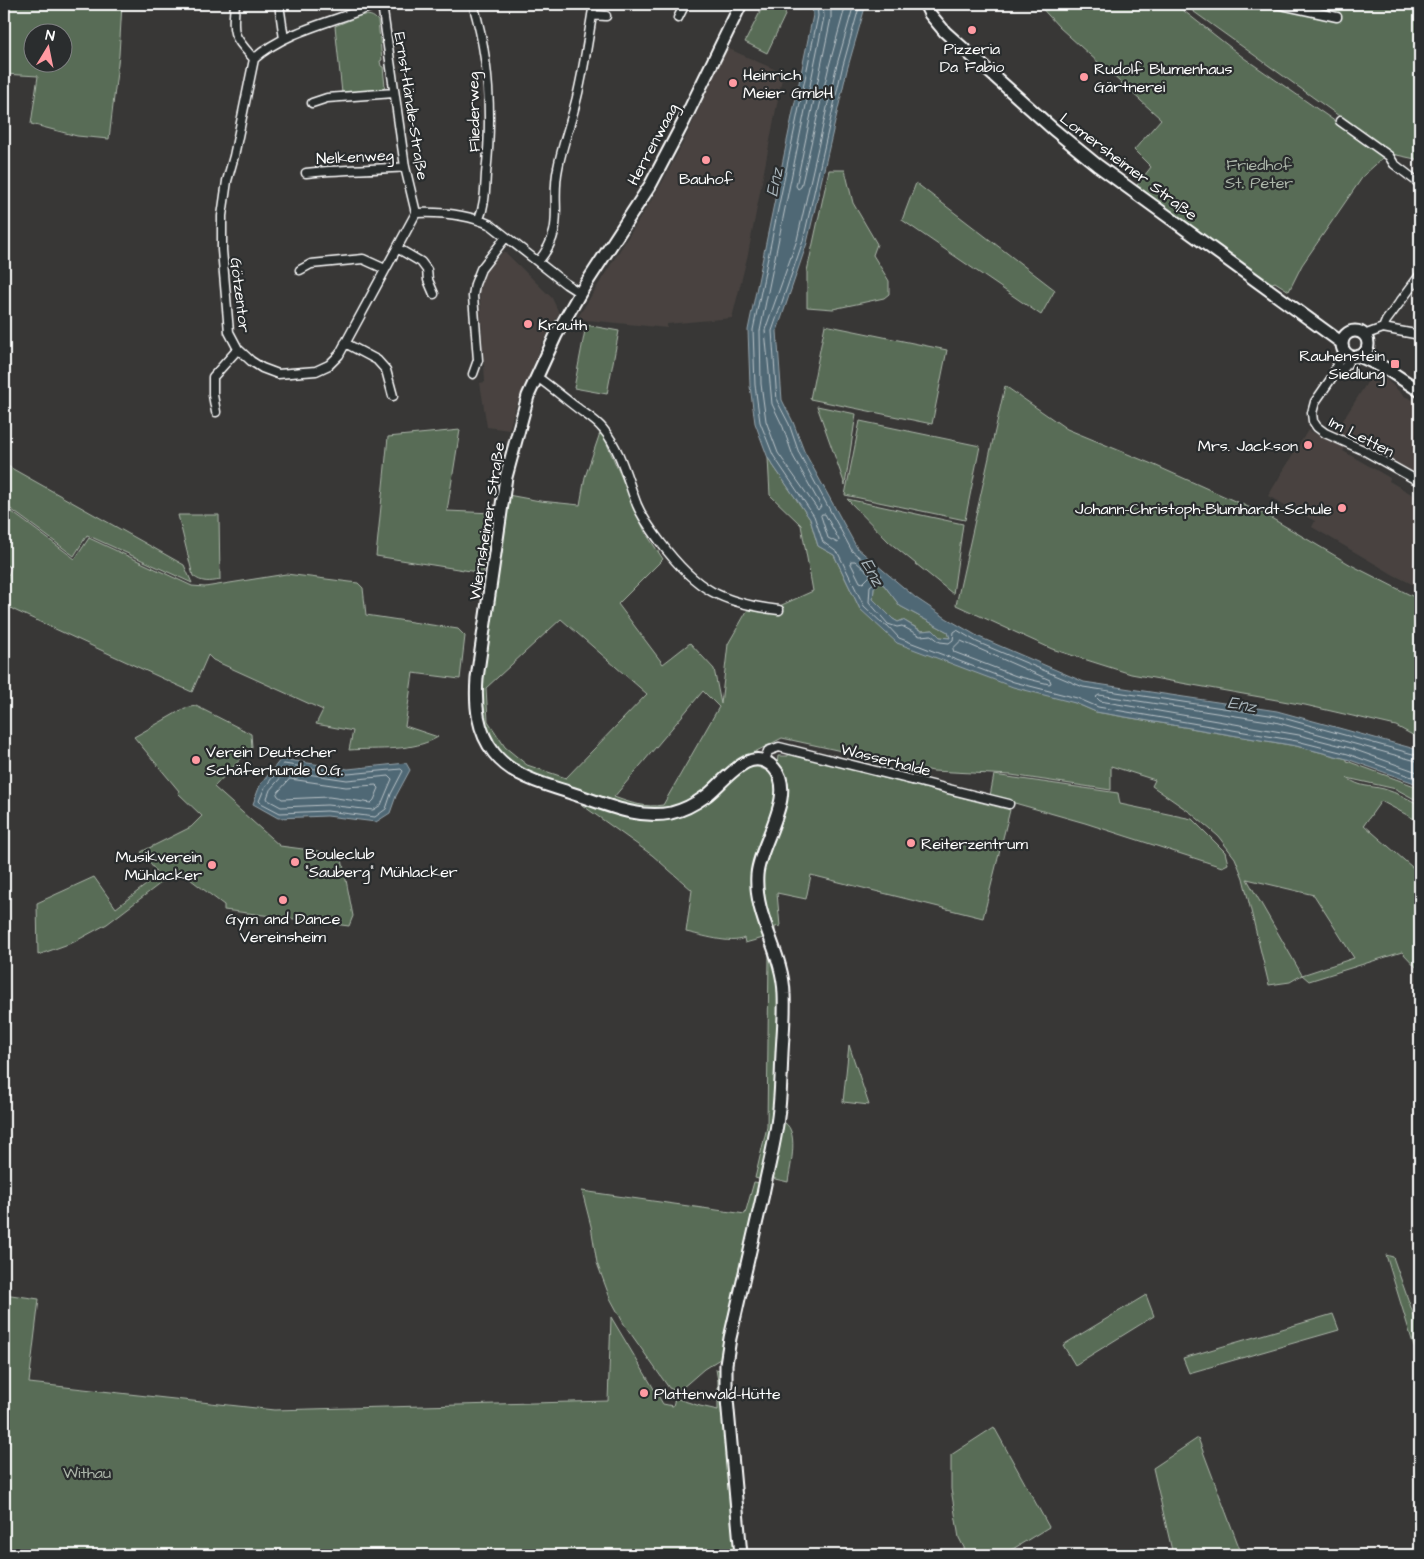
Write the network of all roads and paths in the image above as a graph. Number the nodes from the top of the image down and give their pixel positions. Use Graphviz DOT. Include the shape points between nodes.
graph roads {
  1 [pos="235,4"];
  2 [pos="280,4"];
  3 [pos="377,4"];
  4 [pos="382,4"];
  5 [pos="473,4"];
  6 [pos="594,4"];
  7 [pos="685,4"];
  8 [pos="741,4"];
  9 [pos="925,4"];
  10 [pos="1277,4"];
  11 [pos="592,15"];
  12 [pos="606,16"];
  13 [pos="1337,17"];
  14 [pos="678,18"];
  15 [pos="284,39"];
  16 [pos="254,59"];
  17 [pos="394,93"];
  18 [pos="312,103"];
  19 [pos="1340,121"];
  20 [pos="406,167"];
  21 [pos="306,173"];
  22 [pos="1420,184"];
  23 [pos="416,213"];
  24 [pos="479,220"];
  25 [pos="506,237"];
  26 [pos="397,248"];
  27 [pos="538,262"];
  28 [pos="385,269"];
  29 [pos="300,270"];
  30 [pos="1420,275"];
  31 [pos="580,293"];
  32 [pos="434,294"];
  33 [pos="1383,328"];
  34 [pos="1364,335"];
  35 [pos="1420,335"];
  36 [pos="345,343"];
  37 [pos="238,349"];
  38 [pos="1352,349"];
  39 [pos="473,374"];
  40 [pos="537,377"];
  41 [pos="1420,391"];
  42 [pos="393,396"];
  43 [pos="216,412"];
  44 [pos="1420,482"];
  45 [pos="779,610"];
  46 [pos="765,762"];
  47 [pos="1009,804"];
  48 [pos="741,1555"];
  1 -- 16 [label="street" via="233,25 236,38"];
  2 -- 15 [label="street"];
  3 -- 15 [label="street"];
  4 -- 17 [label="street, Ernst-Händle-Straße"];
  5 -- 24 [label="street, Fliederweg" via="488,70 490,106 488,161"];
  6 -- 11 [label="street"];
  7 -- 14 [label="street"];
  8 -- 31 [label="main road, Herrenwaag" via="651,184"];
  9 -- 38 [label="main road, Lomersheimer Straße" via="945,32 1082,153"];
  10 -- 13 [label="street"];
  11 -- 12 [label="street"];
  11 -- 27 [label="street" via="575,105 556,174 553,240"];
  15 -- 16 [label="street"];
  16 -- 37 [label="street, Götzentor" via="222,216 229,332"];
  17 -- 18 [label="street" via="327,98"];
  17 -- 20 [label="street, Ernst-Händle-Straße"];
  19 -- 22 [label="street" via="1389,156 1394,164"];
  20 -- 21 [label="street, Nelkenweg"];
  20 -- 23 [label="street, Ernst-Händle-Straße"];
  23 -- 24 [label="street" via="436,212"];
  23 -- 26 [label="street, Götzentor"];
  24 -- 25 [label="street"];
  25 -- 27 [label="street"];
  25 -- 39 [label="street" via="481,269 474,284 478,360"];
  26 -- 28 [label="street, Götzentor"];
  26 -- 32 [label="street" via="421,262"];
  27 -- 31 [label="street"];
  28 -- 29 [label="street" via="363,259 312,264"];
  28 -- 36 [label="street, Götzentor"];
  30 -- 33 [label="street"];
  31 -- 40 [label="main road, Wiernsheimer Straße"];
  33 -- 34 [label="street"];
  33 -- 35 [label="street"];
  34 -- 38 [label="main road" via="1367,341"];
  34 -- 38 [label="main road" via="1358,332"];
  36 -- 37 [label="street, Götzentor" via="329,365 316,371 296,373 270,371"];
  36 -- 42 [label="street" via="377,360 386,370"];
  37 -- 43 [label="street" via="213,377"];
  38 -- 41 [label="main road"];
  38 -- 44 [label="street, Im Letten" via="1338,362 1333,376 1315,402 1312,421 1325,433"];
  40 -- 45 [label="street" via="604,429 646,522 689,577 730,600"];
  40 -- 46 [label="main road, Wiernsheimer Straße" via="528,396 506,477 477,678 478,718 487,743 511,769 529,778 628,811 657,815 684,809 708,795 738,766 750,761"];
  46 -- 47 [label="street, Wasserhalde" via="768,751 778,747"];
  46 -- 48 [label="main road" via="776,770 783,789 779,810 760,861 757,887 762,917 781,969 784,998 778,1117 726,1364"];
}
